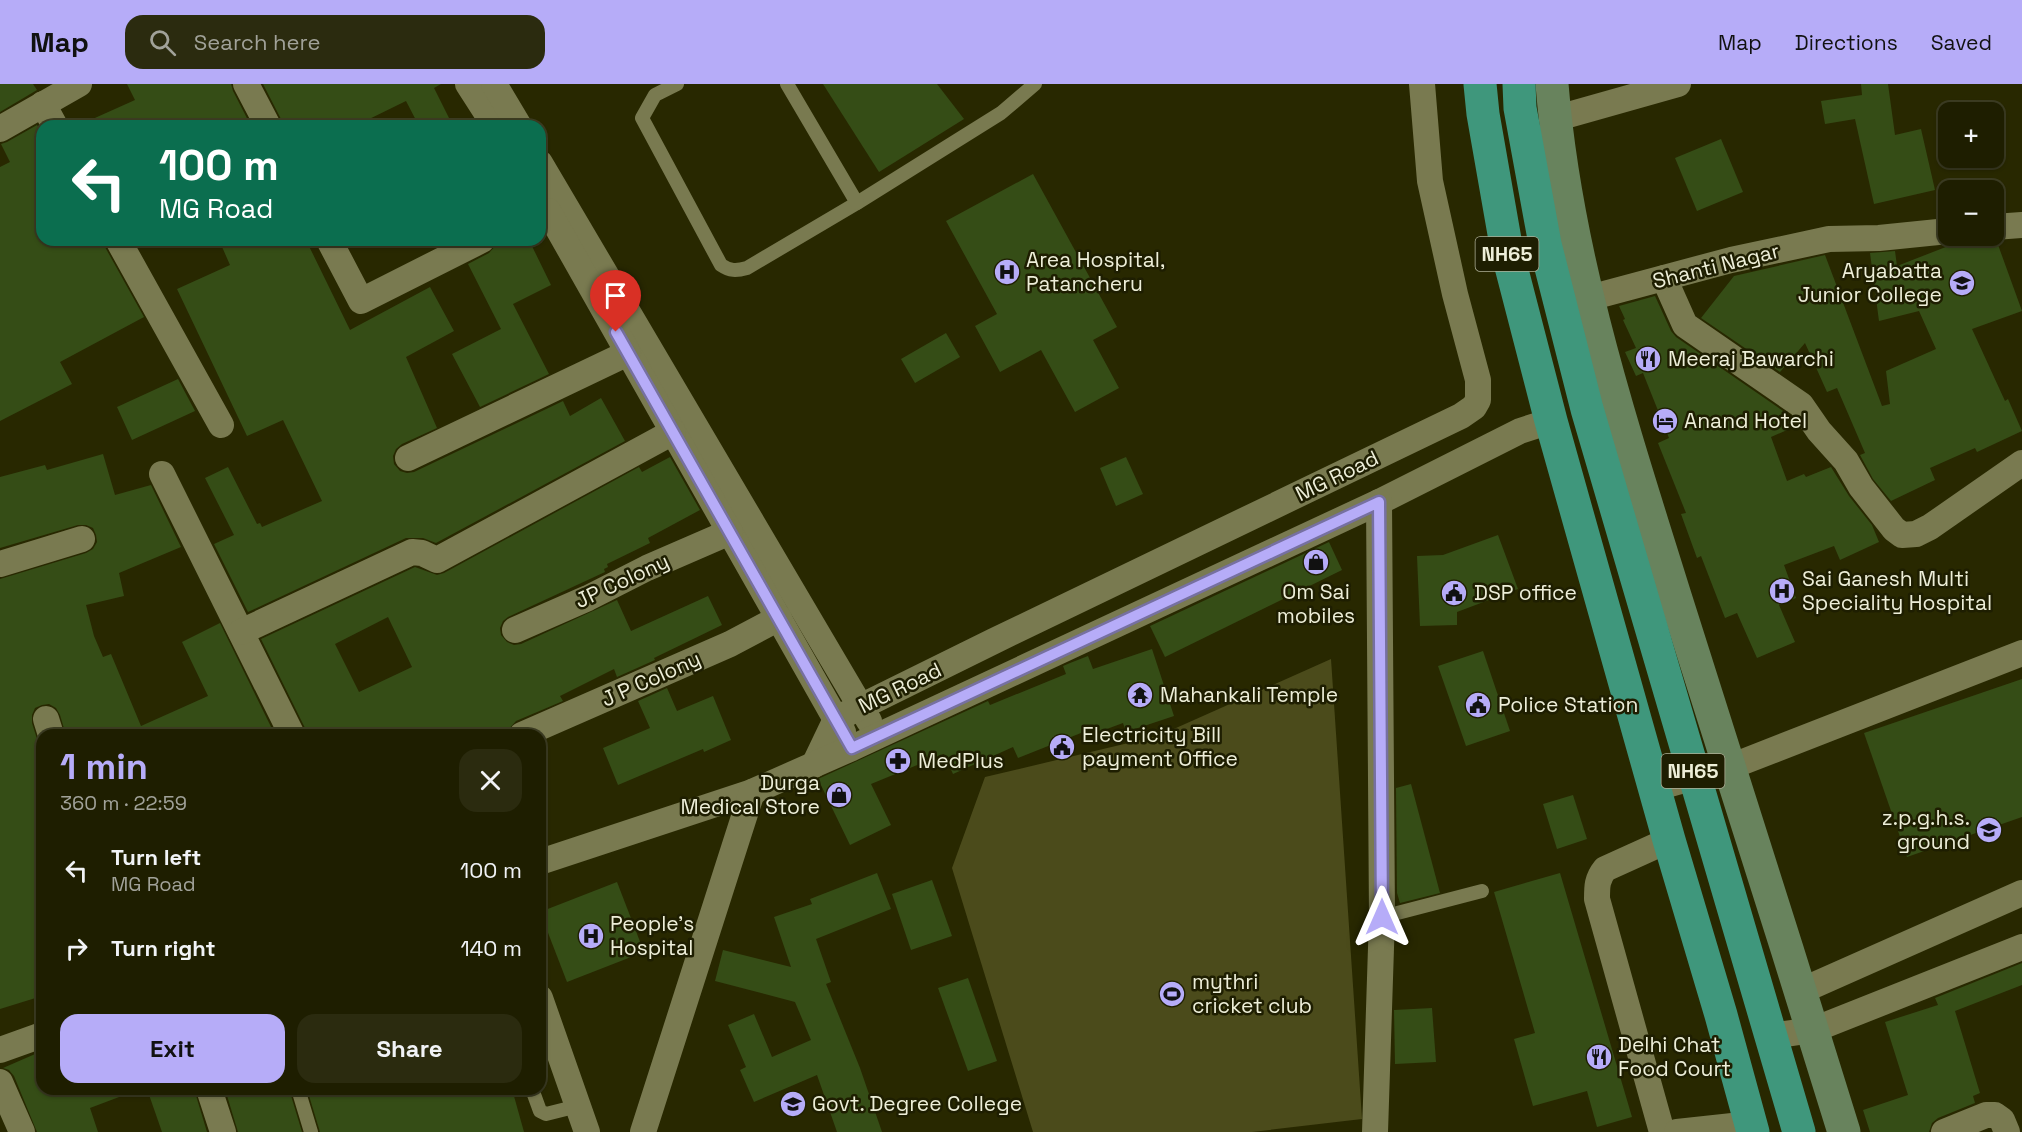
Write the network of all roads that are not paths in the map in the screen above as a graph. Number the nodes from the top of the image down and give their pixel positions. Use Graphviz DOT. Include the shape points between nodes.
graph roads {
  1 [pos="79,84"];
  2 [pos="246,84"];
  3 [pos="468,84"];
  4 [pos="494,84"];
  5 [pos="677,84"];
  6 [pos="787,84"];
  7 [pos="1035,84"];
  8 [pos="1422,84"];
  9 [pos="1480,84"];
  10 [pos="1519,84"];
  11 [pos="1552,84"];
  12 [pos="1678,84"];
  13 [pos="49,115"];
  14 [pos="1554,119"];
  15 [pos="265,120"];
  16 [pos="491,120"];
  17 [pos="515,120"];
  18 [pos="0,129"];
  19 [pos="546,173"];
  20 [pos="857,203"];
  21 [pos="546,212"];
  22 [pos="2022,225"];
  23 [pos="2004,226"];
  24 [pos="1938,232"];
  25 [pos="121,246"];
  26 [pos="332,246"];
  27 [pos="470,246"];
  28 [pos="1664,278"];
  29 [pos="1589,298"];
  30 [pos="628,352"];
  31 [pos="1601,405"];
  32 [pos="1551,421"];
  33 [pos="221,425"];
  34 [pos="673,432"];
  35 [pos="408,458"];
  36 [pos="2022,463"];
  37 [pos="162,474"];
  38 [pos="1379,502"];
  39 [pos="730,532"];
  40 [pos="82,539"];
  41 [pos="0,564"];
  42 [pos="779,618"];
  43 [pos="515,630"];
  44 [pos="240,632"];
  45 [pos="2022,652"];
  46 [pos="862,707"];
  47 [pos="836,719"];
  48 [pos="289,729"];
  49 [pos="536,729"];
  50 [pos="878,736"];
  51 [pos="852,748"];
  52 [pos="814,765"];
  53 [pos="1730,768"];
  54 [pos="1695,777"];
  55 [pos="1656,788"];
  56 [pos="752,792"];
  57 [pos="1669,840"];
  58 [pos="546,858"];
  59 [pos="1482,891"];
  60 [pos="2022,893"];
  61 [pos="1382,917"];
  62 [pos="2022,947"];
  63 [pos="1801,991"];
  64 [pos="546,1015"];
  65 [pos="1813,1030"];
  66 [pos="1770,1036"];
  67 [pos="36,1037"];
  68 [pos="0,1050"];
  69 [pos="0,1082"];
  70 [pos="211,1095"];
  71 [pos="300,1095"];
  72 [pos="534,1095"];
  73 [pos="578,1106"];
  74 [pos="1752,1128"];
  75 [pos="22,1132"];
  76 [pos="223,1132"];
  77 [pos="311,1132"];
  78 [pos="587,1132"];
  79 [pos="642,1132"];
  80 [pos="1375,1132"];
  81 [pos="1662,1132"];
  82 [pos="1677,1132"];
  83 [pos="1799,1132"];
  84 [pos="1844,1132"];
  85 [pos="1944,1132"];
  86 [pos="2007,1132"];
  1 -- 13 [label="street"];
  2 -- 15 [label="street"];
  3 -- 16 [label="street"];
  4 -- 17 [label="street"];
  5 -- 20 [label="lane" via="655,95 642,118 721,265 728,270 747,268"];
  6 -- 20 [label="lane"];
  7 -- 20 [label="lane" via="1001,113"];
  8 -- 46 [label="street, MG Road" via="1430,182 1478,380 1474,407"];
  9 -- 32 [label="highway, NH65" via="1507,251"];
  10 -- 31 [label="highway, NH65" via="1545,244"];
  11 -- 14 [label="street"];
  12 -- 14 [label="street"];
  13 -- 18 [label="street"];
  14 -- 29 [label="street"];
  19 -- 46 [label="street"];
  21 -- 30 [label="street"];
  22 -- 23 [label="street"];
  24 -- 28 [label="street, Shanti Nagar" via="1829,239"];
  25 -- 33 [label="street"];
  26 -- 27 [label="street" via="361,301"];
  28 -- 29 [label="street, Shanti Nagar"];
  28 -- 36 [label="street" via="1685,324 1801,405 1887,521 1902,535 1916,534 1930,526"];
  29 -- 31 [label="street"];
  30 -- 34 [label="street"];
  30 -- 35 [label="street"];
  31 -- 53 [label="street"];
  31 -- 54 [label="highway, NH65"];
  32 -- 38 [label="street, MG Road" via="1520,431"];
  32 -- 55 [label="highway, NH65"];
  34 -- 39 [label="street"];
  34 -- 44 [label="street" via="437,561 412,552"];
  37 -- 44 [label="street"];
  38 -- 50 [label="street, MG Road"];
  38 -- 61 [label="street"];
  39 -- 42 [label="street"];
  39 -- 43 [label="street, JP Colony"];
  40 -- 41 [label="street"];
  42 -- 47 [label="street"];
  42 -- 49 [label="street, J P Colony" via="730,644"];
  44 -- 48 [label="street"];
  45 -- 53 [label="street"];
  46 -- 47 [label="street, MG Road"];
  46 -- 50 [label="street"];
  47 -- 51 [label="street"];
  47 -- 52 [label="street, MG Road"];
  50 -- 51 [label="street, MG Road"];
  51 -- 52 [label="street, MG Road"];
  52 -- 56 [label="street"];
  53 -- 54 [label="street"];
  53 -- 63 [label="street"];
  54 -- 55 [label="street"];
  54 -- 66 [label="highway, NH65"];
  55 -- 57 [label="highway, NH65"];
  56 -- 58 [label="street"];
  56 -- 79 [label="street"];
  57 -- 74 [label="highway, NH65"];
  57 -- 81 [label="street" via="1605,869 1597,885 1597,899"];
  59 -- 61 [label="lane"];
  60 -- 63 [label="street"];
  61 -- 80 [label="street"];
  62 -- 65 [label="street"];
  63 -- 65 [label="street"];
  64 -- 73 [label="street"];
  65 -- 66 [label="street"];
  65 -- 84 [label="street"];
  66 -- 83 [label="highway, NH65"];
  67 -- 68 [label="street"];
  69 -- 75 [label="street"];
  70 -- 76 [label="street"];
  71 -- 77 [label="lane"];
  72 -- 73 [label="lane" via="540,1111 546,1114"];
  73 -- 78 [label="street"];
  74 -- 82 [label="street"];
  85 -- 86 [label="street" via="1995,1114"];
}
